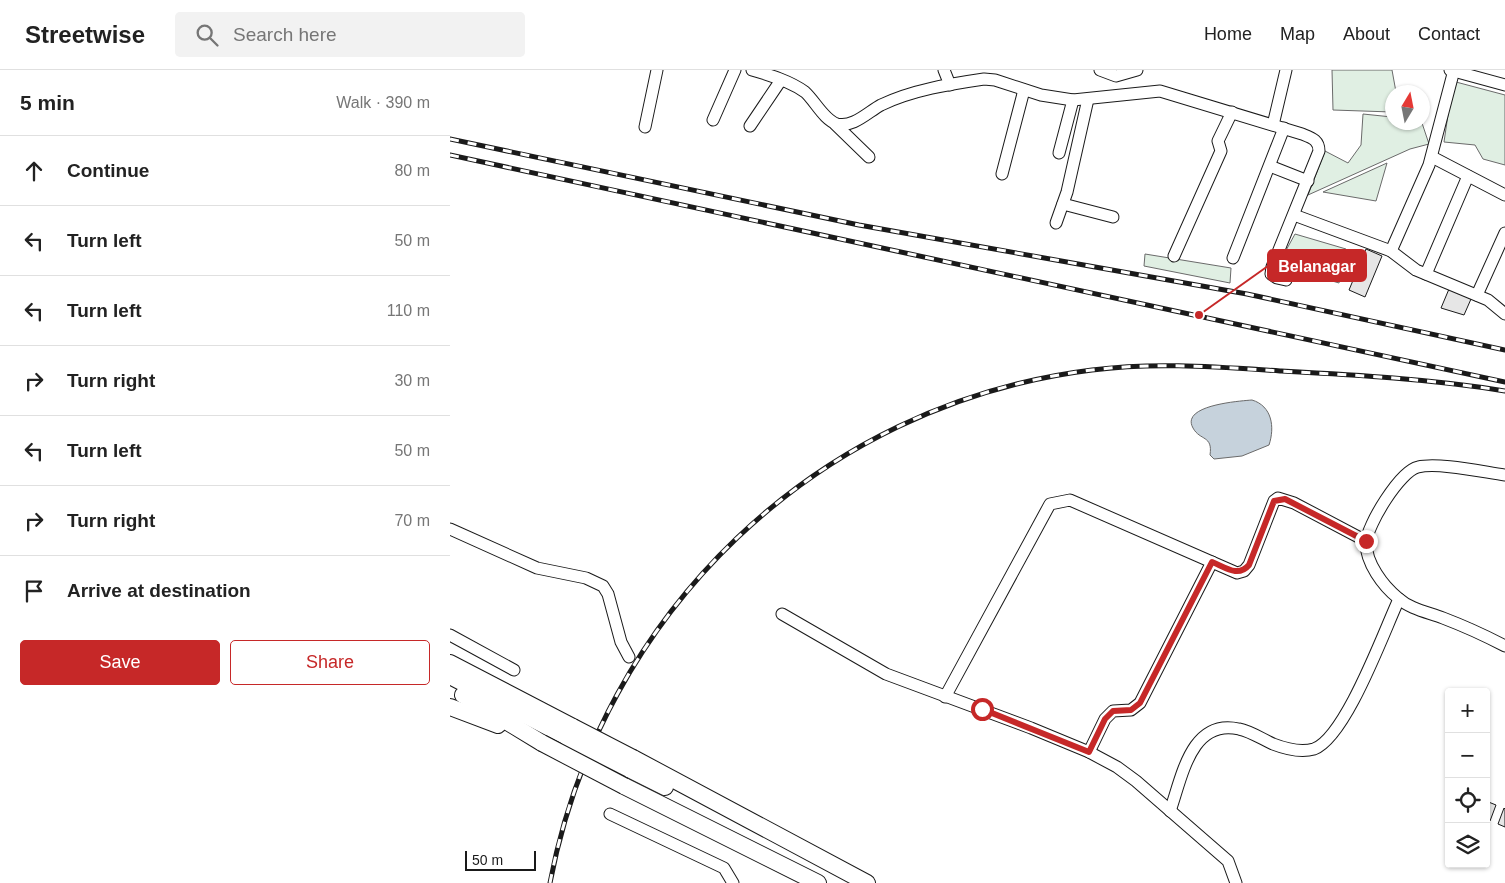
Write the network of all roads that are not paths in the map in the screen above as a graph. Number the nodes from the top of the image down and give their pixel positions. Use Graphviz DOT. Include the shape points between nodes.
graph roads {
  1 [pos="658,70"];
  2 [pos="735,70"];
  3 [pos="752,70"];
  4 [pos="1100,70"];
  5 [pos="1138,70"];
  6 [pos="1286,70"];
  7 [pos="1453,70"];
  8 [pos="947,78"];
  9 [pos="781,80"];
  10 [pos="1505,85"];
  11 [pos="1024,90"];
  12 [pos="1088,99"];
  13 [pos="1073,100"];
  14 [pos="1232,112"];
  15 [pos="713,120"];
  16 [pos="834,124"];
  17 [pos="750,126"];
  18 [pos="645,127"];
  19 [pos="1278,127"];
  20 [pos="1059,153"];
  21 [pos="869,157"];
  22 [pos="1432,157"];
  23 [pos="1270,166"];
  24 [pos="1002,174"];
  25 [pos="1468,176"];
  26 [pos="1308,181"];
  27 [pos="1505,195"];
  28 [pos="1063,204"];
  29 [pos="1294,215"];
  30 [pos="1113,217"];
  31 [pos="1056,223"];
  32 [pos="1505,234"];
  33 [pos="1391,251"];
  34 [pos="1174,256"];
  35 [pos="1233,258"];
  36 [pos="1426,274"];
  37 [pos="1286,280"];
  38 [pos="1478,295"];
  39 [pos="1505,314"];
  40 [pos="1505,475"];
  41 [pos="450,529"];
  42 [pos="1366,541"];
  43 [pos="1212,562"];
  44 [pos="1399,599"];
  45 [pos="782,614"];
  46 [pos="450,635"];
  47 [pos="1505,646"];
  48 [pos="629,657"];
  49 [pos="450,663"];
  50 [pos="514,670"];
  51 [pos="450,676"];
  52 [pos="450,688"];
  53 [pos="945,697"];
  54 [pos="450,707"];
  55 [pos="570,732"];
  56 [pos="542,743"];
  57 [pos="1089,752"];
  58 [pos="1170,811"];
  59 [pos="610,814"];
  60 [pos="733,883"];
  61 [pos="818,883"];
  62 [pos="867,883"];
  63 [pos="1236,883"];
  1 -- 18 [label="street"];
  2 -- 15 [label="street"];
  3 -- 9 [label="street"];
  4 -- 5 [label="street" via="1116,76"];
  6 -- 19 [label="street"];
  7 -- 10 [label="street"];
  7 -- 22 [label="street"];
  8 -- 11 [label="street" via="990,79"];
  8 -- 16 [label="street" via="851,123"];
  9 -- 16 [label="street" via="803,91"];
  9 -- 17 [label="street"];
  11 -- 13 [label="street"];
  11 -- 24 [label="street"];
  12 -- 13 [label="street"];
  12 -- 14 [label="street" via="1160,91"];
  12 -- 28 [label="street"];
  13 -- 20 [label="street"];
  14 -- 19 [label="street"];
  14 -- 34 [label="street" via="1218,141 1221,151"];
  16 -- 21 [label="street"];
  19 -- 23 [label="street"];
  19 -- 26 [label="street" via="1315,139 1319,144 1316,163"];
  22 -- 25 [label="street"];
  22 -- 33 [label="street"];
  23 -- 26 [label="street"];
  23 -- 35 [label="street"];
  25 -- 27 [label="street"];
  25 -- 36 [label="street"];
  26 -- 29 [label="street"];
  28 -- 30 [label="street"];
  28 -- 31 [label="street"];
  29 -- 33 [label="street"];
  29 -- 37 [label="street" via="1271,274"];
  32 -- 38 [label="street"];
  33 -- 36 [label="street"];
  36 -- 38 [label="street"];
  38 -- 39 [label="street"];
  40 -- 42 [label="street" via="1417,467 1402,476 1373,522"];
  41 -- 48 [label="street" via="537,568 586,578 604,586 621,642"];
  42 -- 43 [label="street" via="1294,503 1278,498 1244,571 1237,573"];
  42 -- 44 [label="street" via="1368,554 1384,585"];
  43 -- 53 [label="street" via="1070,500 1050,504"];
  43 -- 57 [label="street" via="1140,703 1131,710 1113,711 1105,719"];
  44 -- 47 [label="street" via="1413,608 1474,630"];
  44 -- 58 [label="street" via="1349,708 1331,736 1314,748 1296,751 1240,729 1223,727 1209,731 1197,742 1188,760"];
  45 -- 53 [label="street" via="886,674"];
  46 -- 50 [label="street"];
  49 -- 55 [label="highway"];
  51 -- 55 [label="highway"];
  52 -- 56 [label="highway"];
  53 -- 57 [label="street"];
  54 -- 56 [label="highway"];
  55 -- 62 [label="highway, bridge" via="745,816"];
  56 -- 61 [label="highway, bridge"];
  57 -- 58 [label="street" via="1117,767"];
  58 -- 63 [label="street" via="1228,861"];
  59 -- 60 [label="street" via="716,863 724,868"];
}
